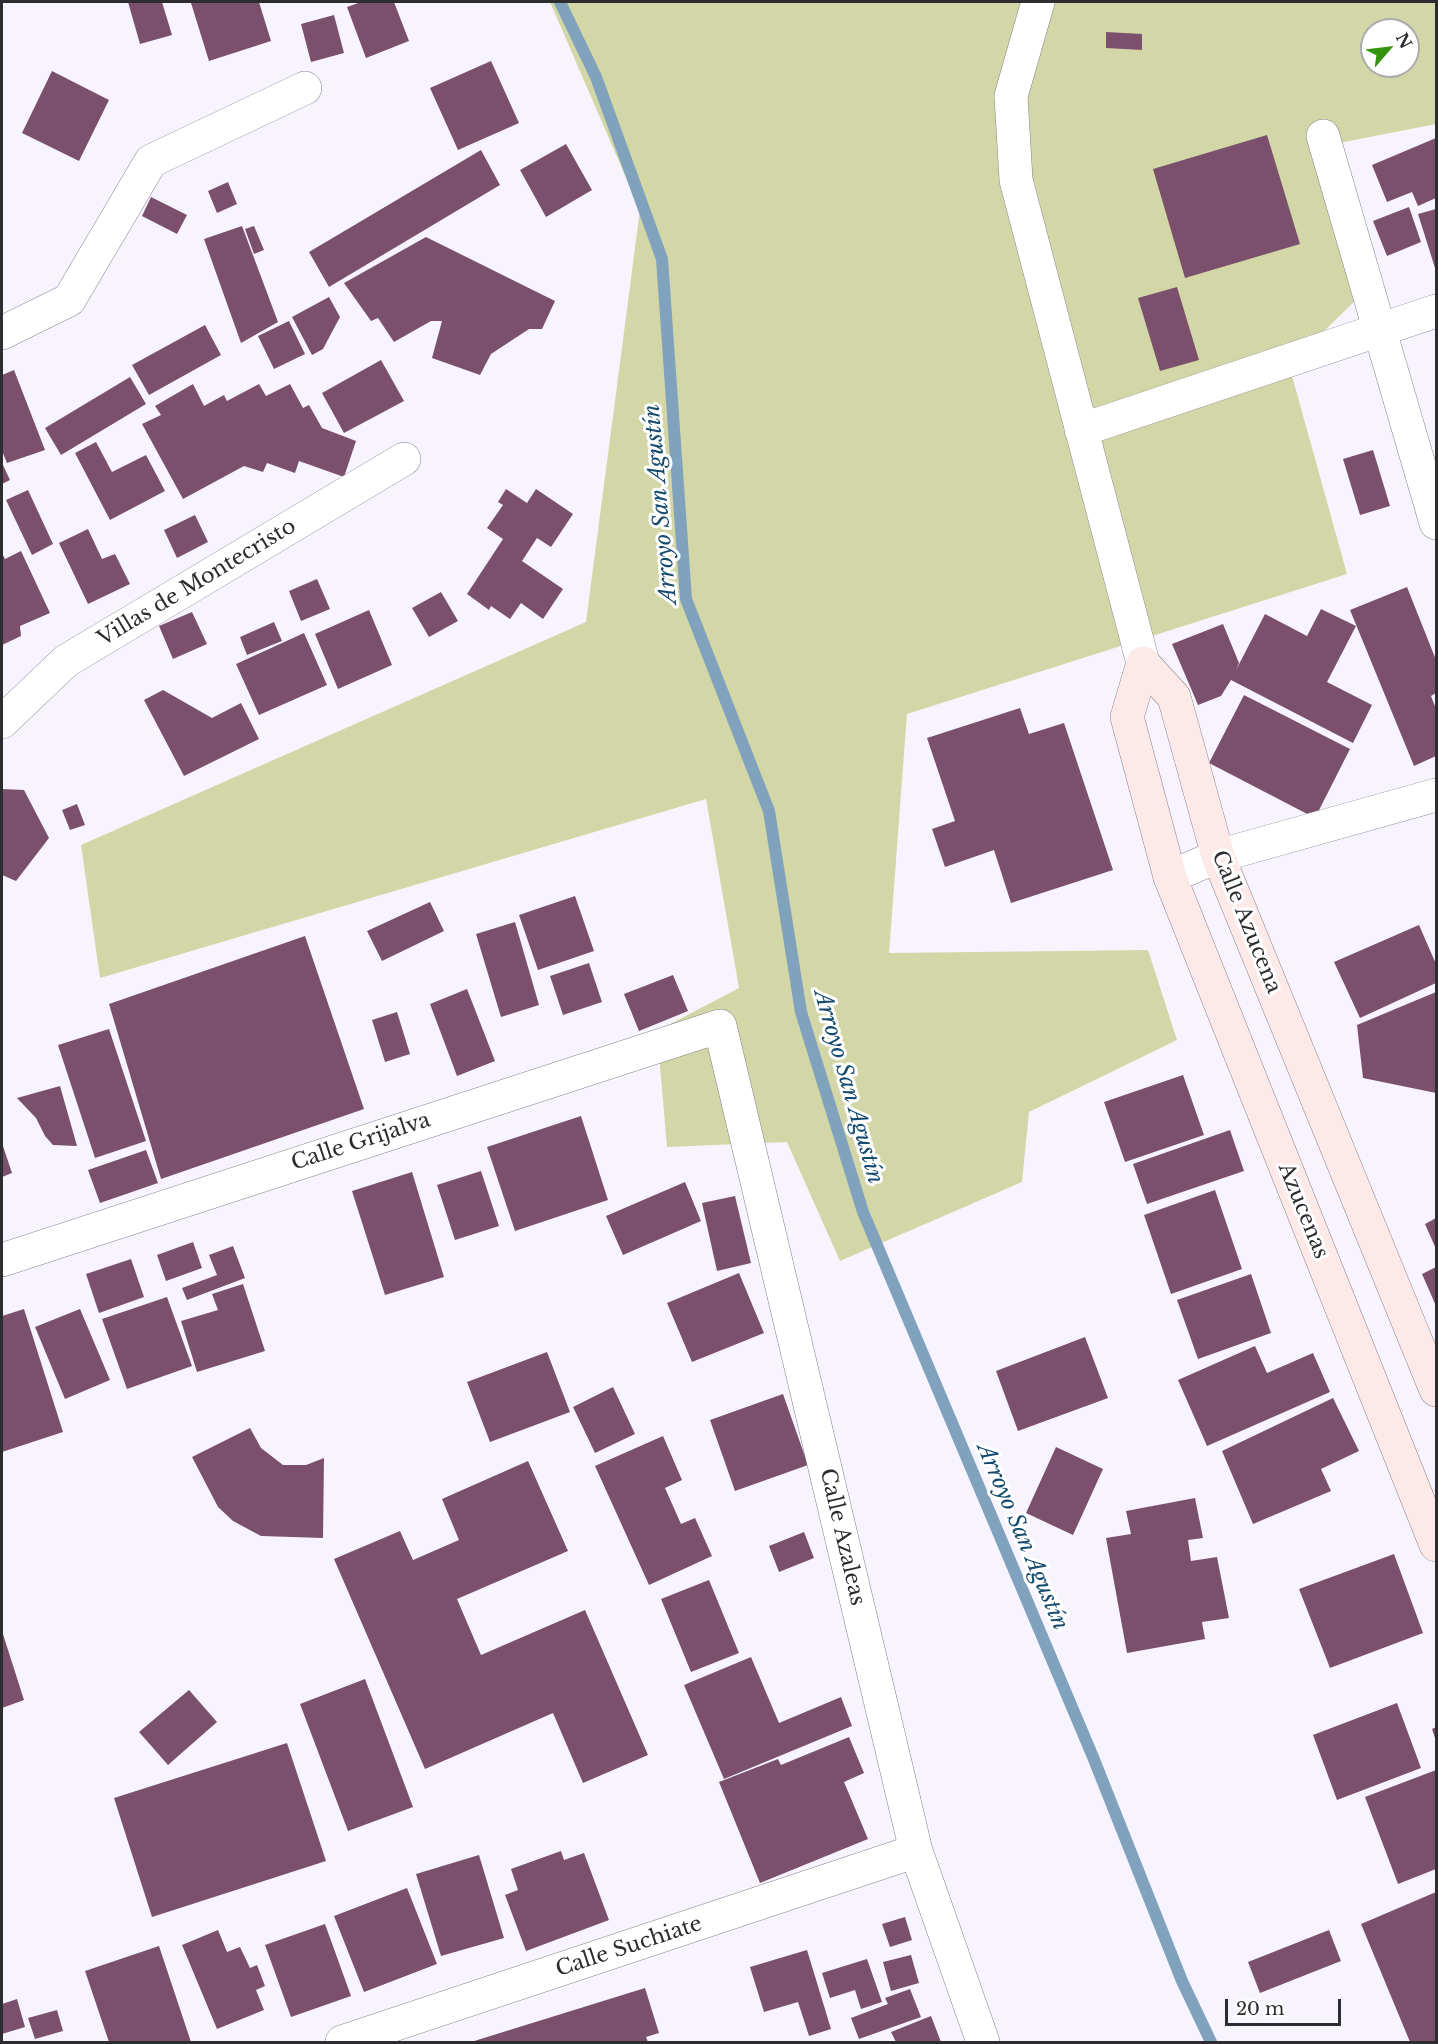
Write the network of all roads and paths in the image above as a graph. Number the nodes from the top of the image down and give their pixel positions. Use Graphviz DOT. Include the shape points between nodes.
graph roads {
  1 [pos="1038,2"];
  2 [pos="305,88"];
  3 [pos="1323,136"];
  4 [pos="1437,311"];
  5 [pos="1379,330"];
  6 [pos="2,333"];
  7 [pos="1081,430"];
  8 [pos="404,459"];
  9 [pos="1437,523"];
  10 [pos="1143,663"];
  11 [pos="2,722"];
  12 [pos="1437,795"];
  13 [pos="1218,856"];
  14 [pos="1170,877"];
  15 [pos="720,1026"];
  16 [pos="2,1260"];
  17 [pos="1437,1390"];
  18 [pos="1437,1545"];
  19 [pos="916,1851"];
  20 [pos="342,2043"];
  21 [pos="983,2043"];
  1 -- 7 [label="street" via="1011,96 1016,180"];
  2 -- 6 [label="street" via="151,161 69,300"];
  3 -- 5 [label="street"];
  4 -- 5 [label="street"];
  5 -- 7 [label="street"];
  5 -- 9 [label="street"];
  7 -- 10 [label="street"];
  8 -- 11 [label="street, Villas de Montecristo" via="66,661"];
  10 -- 13 [label="street, Calle Azucena" via="1174,697"];
  10 -- 14 [label="street" via="1127,717"];
  12 -- 13 [label="street"];
  13 -- 14 [label="street"];
  13 -- 17 [label="street, Calle Azucena"];
  14 -- 18 [label="street, Azucenas"];
  15 -- 16 [label="street, Calle Grijalva"];
  15 -- 19 [label="street, Calle Azaleas"];
  19 -- 20 [label="street, Calle Suchiate"];
  19 -- 21 [label="street, Calle Azaleas"];
}
